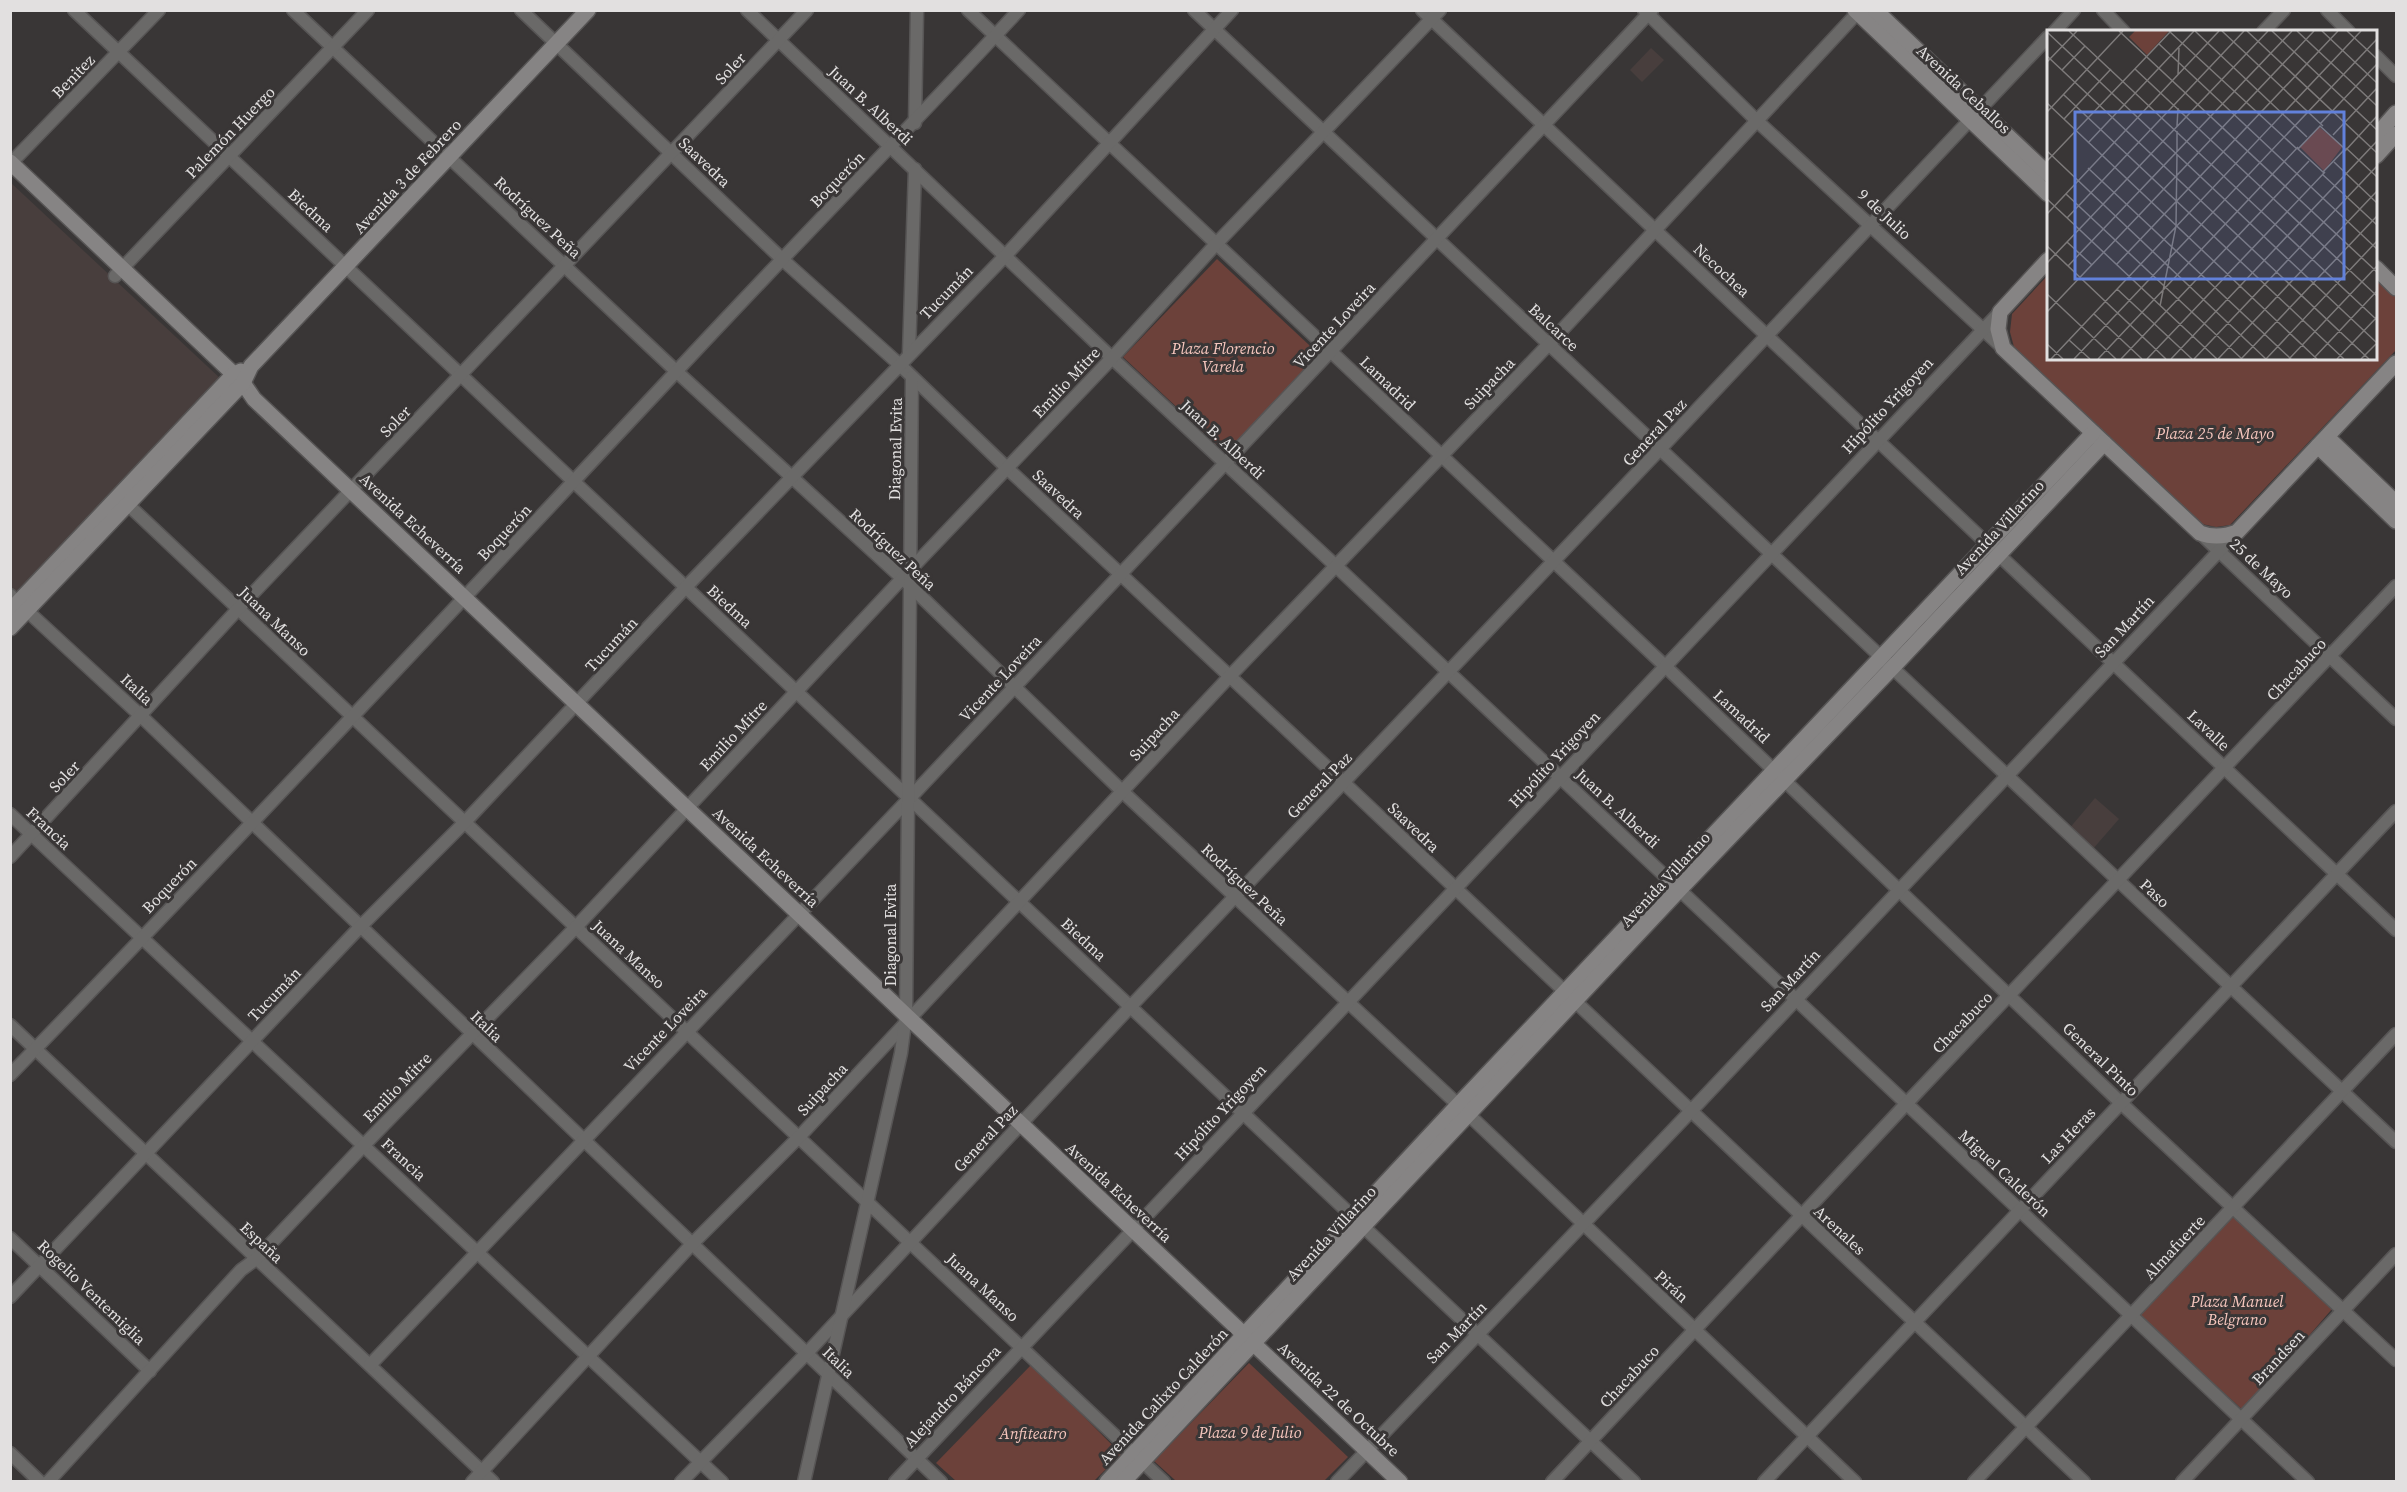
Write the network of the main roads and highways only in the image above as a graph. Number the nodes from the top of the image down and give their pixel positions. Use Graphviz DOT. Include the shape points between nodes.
graph roads {
  1 [pos="588,10"];
  2 [pos="1875,10"];
  3 [pos="1858,11"];
  4 [pos="2397,113"];
  5 [pos="1975,114"];
  6 [pos="2397,134"];
  7 [pos="2377,135"];
  8 [pos="2377,155"];
  9 [pos="11,163"];
  10 [pos="2047,172"];
  11 [pos="10,175"];
  12 [pos="2047,192"];
  13 [pos="2047,262"];
  14 [pos="2377,269"];
  15 [pos="119,273"];
  16 [pos="2397,288"];
  17 [pos="2003,348"];
  18 [pos="2397,363"];
  19 [pos="235,382"];
  20 [pos="2099,438"];
  21 [pos="2322,442"];
  22 [pos="2397,503"];
  23 [pos="2397,521"];
  24 [pos="2237,532"];
  25 [pos="17,604"];
  26 [pos="10,628"];
  27 [pos="1249,1339"];
  28 [pos="1138,1457"];
  29 [pos="1107,1482"];
  30 [pos="1123,1482"];
  31 [pos="1400,1482"];
  1 -- 19 [label="main road, Avenida 3 de Febrero"];
  2 -- 5 [label="main road, Avenida Ceballos"];
  3 -- 5 [label="main road, Avenida Ceballos"];
  4 -- 7 [label="main road"];
  5 -- 10 [label="main road, Avenida Ceballos"];
  5 -- 12 [label="main road, Avenida Ceballos"];
  6 -- 8 [label="main road"];
  9 -- 15 [label="main road, Avenida Echeverría"];
  11 -- 15 [label="main road, Avenida Echeverría"];
  13 -- 17 [label="main road, Hipólito Yrigoyen" via="2000,312 1998,329"];
  14 -- 16 [label="main road"];
  15 -- 19 [label="main road, Avenida Echeverría"];
  17 -- 20 [label="main road, 9 de Julio"];
  18 -- 21 [label="main road, San Martín"];
  19 -- 25 [label="main road, Avenida 3 de Febrero"];
  19 -- 27 [label="main road, Avenida Echeverría"];
  20 -- 24 [label="main road, 25 de Mayo" via="2200,534 2218,537"];
  20 -- 27 [label="main road, Avenida Villarino"];
  21 -- 22 [label="main road"];
  21 -- 23 [label="main road"];
  21 -- 24 [label="main road, San Martín"];
  25 -- 26 [label="main road, Avenida 3 de Febrero"];
  27 -- 28 [label="main road, Avenida Calixto Calderón"];
  27 -- 31 [label="main road, Avenida 22 de Octubre"];
  28 -- 29 [label="main road, Avenida Calixto Calderón"];
  28 -- 30 [label="main road, Avenida Calixto Calderón"];
}
